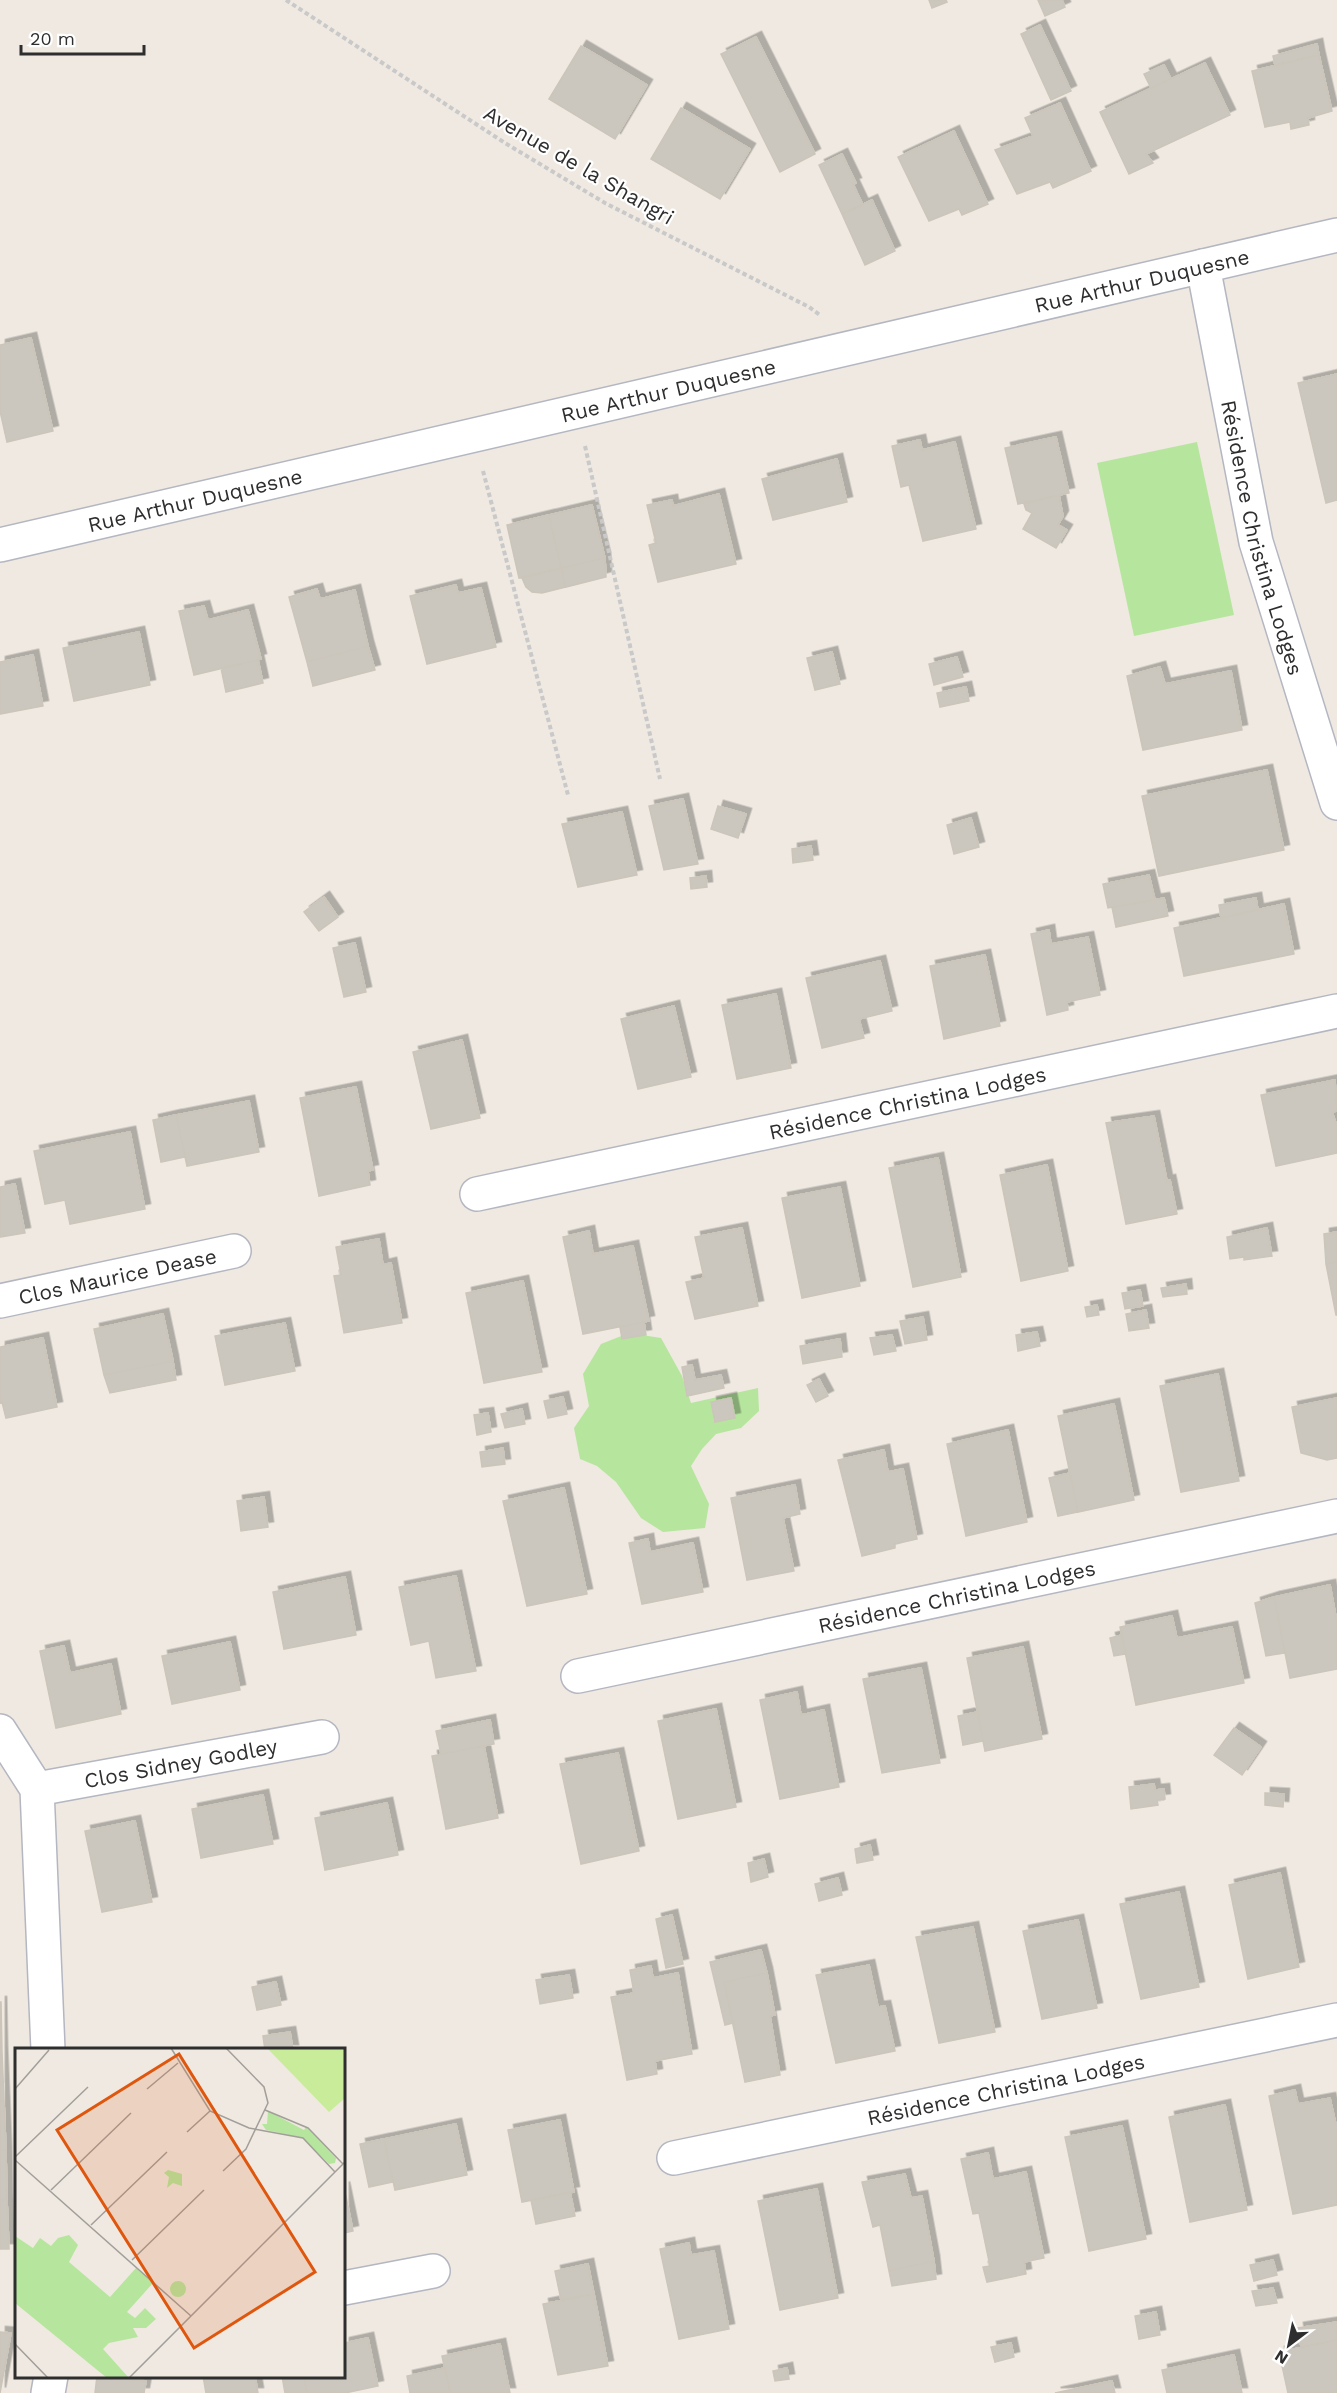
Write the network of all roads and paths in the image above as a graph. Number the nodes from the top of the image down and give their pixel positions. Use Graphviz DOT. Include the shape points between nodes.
graph roads {
  1 [pos="286,0"];
  2 [pos="1337,235"];
  3 [pos="1203,266"];
  4 [pos="862,345"];
  5 [pos="576,410"];
  6 [pos="474,435"];
  7 [pos="0,545"];
  8 [pos="660,779"];
  9 [pos="568,795"];
  10 [pos="1337,803"];
  11 [pos="1337,1011"];
  12 [pos="477,1194"];
  13 [pos="234,1251"];
  14 [pos="0,1301"];
  15 [pos="1337,1516"];
  16 [pos="578,1676"];
  17 [pos="0,1731"];
  18 [pos="322,1737"];
  19 [pos="37,1789"];
  20 [pos="1337,2020"];
  21 [pos="48,2048"];
  22 [pos="674,2158"];
  23 [pos="433,2271"];
  24 [pos="345,2288"];
  25 [pos="51,2378"];
  26 [pos="48,2393"];
  1 -- 4 [label="path, Avenue de la Shangri" via="575,185 809,307"];
  2 -- 3 [label="street, Rue Arthur Duquesne"];
  3 -- 4 [label="street, Rue Arthur Duquesne"];
  3 -- 10 [label="street, Résidence Christina Lodges" via="1256,542"];
  4 -- 5 [label="street, Rue Arthur Duquesne"];
  5 -- 6 [label="street, Rue Arthur Duquesne"];
  5 -- 8 [label="path"];
  6 -- 7 [label="street, Rue Arthur Duquesne"];
  6 -- 9 [label="path"];
  11 -- 12 [label="street, Résidence Christina Lodges"];
  13 -- 14 [label="street, Clos Maurice Dease"];
  15 -- 16 [label="street, Résidence Christina Lodges"];
  17 -- 19 [label="street"];
  18 -- 19 [label="street, Clos Sidney Godley"];
  19 -- 21 [label="street"];
  20 -- 22 [label="street, Résidence Christina Lodges"];
  23 -- 24 [label="street"];
  25 -- 26 [label="street"];
}
